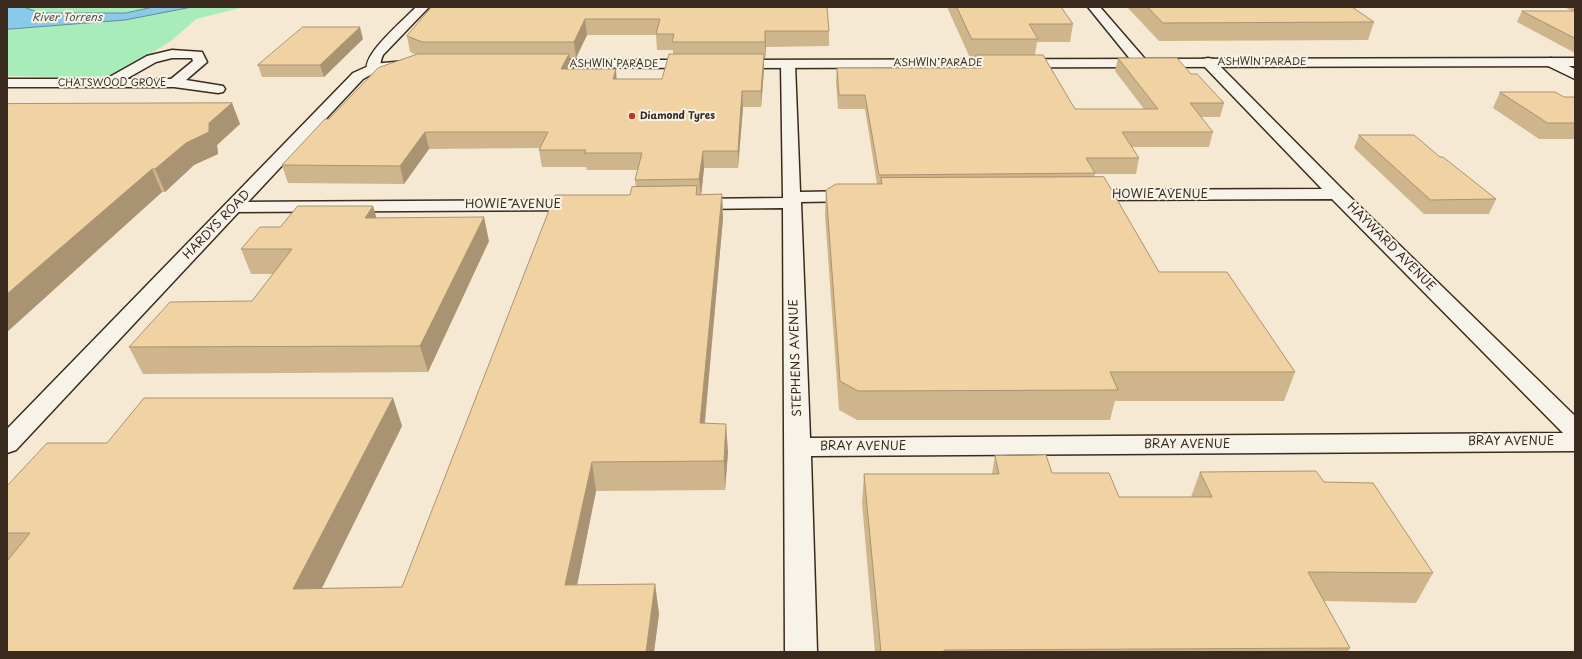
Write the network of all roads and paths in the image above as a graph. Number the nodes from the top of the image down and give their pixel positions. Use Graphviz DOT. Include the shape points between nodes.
graph roads {
  1 [pos="423,7"];
  2 [pos="1094,7"];
  3 [pos="1140,62"];
  4 [pos="1208,62"];
  5 [pos="1550,62"];
  6 [pos="1575,62"];
  7 [pos="430,64"];
  8 [pos="530,64"];
  9 [pos="788,64"];
  10 [pos="373,68"];
  11 [pos="1575,76"];
  12 [pos="112,82"];
  13 [pos="7,83"];
  14 [pos="174,83"];
  15 [pos="218,89"];
  16 [pos="1337,194"];
  17 [pos="1068,195"];
  18 [pos="870,196"];
  19 [pos="791,200"];
  20 [pos="680,204"];
  21 [pos="601,205"];
  22 [pos="234,208"];
  23 [pos="1575,431"];
  24 [pos="1575,442"];
  25 [pos="7,444"];
  26 [pos="798,447"];
  27 [pos="801,652"];
  1 -- 10 [label="street" via="378,53 373,61"];
  2 -- 3 [label="street"];
  3 -- 4 [label="street, ASHWIN PARADE"];
  3 -- 9 [label="street, ASHWIN PARADE"];
  4 -- 5 [label="street, ASHWIN PARADE"];
  4 -- 16 [label="street, HAYWARD AVENUE"];
  5 -- 6 [label="street, ASHWIN PARADE"];
  5 -- 11 [label="street"];
  7 -- 10 [label="street" via="399,64"];
  8 -- 9 [label="street, ASHWIN PARADE"];
  9 -- 19 [label="street, STEPHENS AVENUE"];
  10 -- 22 [label="street, HARDYS ROAD" via="358,76"];
  12 -- 13 [label="street, CHATSWOOD GROVE"];
  12 -- 14 [label="street, CHATSWOOD GROVE"];
  12 -- 14 [label="street" via="147,60 185,53 197,55 200,62"];
  14 -- 15 [label="street, CHATSWOOD GROVE"];
  16 -- 17 [label="street, HOWIE AVENUE"];
  16 -- 23 [label="street, HAYWARD AVENUE"];
  18 -- 19 [label="street"];
  19 -- 20 [label="street"];
  19 -- 26 [label="street, STEPHENS AVENUE"];
  21 -- 22 [label="street, HOWIE AVENUE"];
  22 -- 25 [label="street, HARDYS ROAD"];
  24 -- 26 [label="street, BRAY AVENUE"];
  26 -- 27 [label="street, STEPHENS AVENUE"];
}
